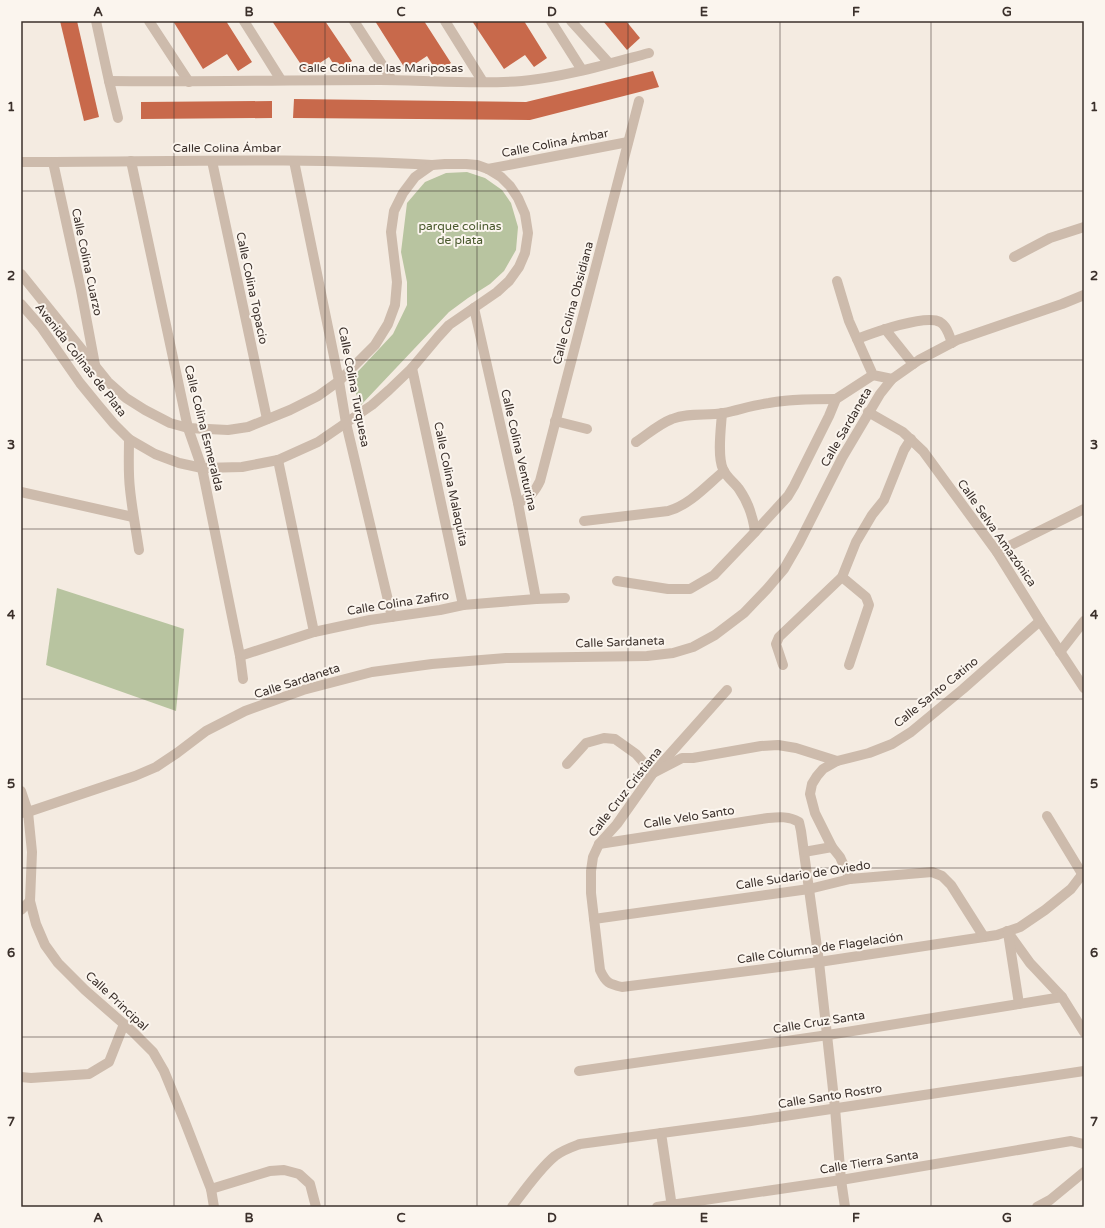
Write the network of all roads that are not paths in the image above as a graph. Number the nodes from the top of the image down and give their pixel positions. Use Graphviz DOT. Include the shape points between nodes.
graph roads {
  1 [pos="96,21"];
  2 [pos="150,21"];
  3 [pos="244,21"];
  4 [pos="354,21"];
  5 [pos="445,21"];
  6 [pos="552,21"];
  7 [pos="571,21"];
  8 [pos="649,52"];
  9 [pos="610,63"];
  10 [pos="582,70"];
  11 [pos="281,80"];
  12 [pos="392,80"];
  13 [pos="109,81"];
  14 [pos="189,82"];
  15 [pos="484,82"];
  16 [pos="639,101"];
  17 [pos="118,118"];
  18 [pos="628,142"];
  19 [pos="132,161"];
  20 [pos="212,161"];
  21 [pos="294,161"];
  22 [pos="21,162"];
  23 [pos="53,162"];
  24 [pos="432,165"];
  25 [pos="488,169"];
  26 [pos="1084,227"];
  27 [pos="1014,257"];
  28 [pos="21,274"];
  29 [pos="837,281"];
  30 [pos="1084,295"];
  31 [pos="21,304"];
  32 [pos="474,308"];
  33 [pos="885,329"];
  34 [pos="857,339"];
  35 [pos="952,343"];
  36 [pos="913,364"];
  37 [pos="95,367"];
  38 [pos="412,368"];
  39 [pos="873,376"];
  40 [pos="892,379"];
  41 [pos="339,381"];
  42 [pos="836,399"];
  43 [pos="868,412"];
  44 [pos="722,413"];
  45 [pos="267,419"];
  46 [pos="555,421"];
  47 [pos="346,423"];
  48 [pos="188,428"];
  49 [pos="587,429"];
  50 [pos="129,439"];
  51 [pos="911,439"];
  52 [pos="636,442"];
  53 [pos="278,460"];
  54 [pos="202,468"];
  55 [pos="724,471"];
  56 [pos="22,489"];
  57 [pos="518,503"];
  58 [pos="1084,509"];
  59 [pos="133,517"];
  60 [pos="584,521"];
  61 [pos="755,532"];
  62 [pos="139,550"];
  63 [pos="996,552"];
  64 [pos="842,577"];
  65 [pos="617,581"];
  66 [pos="565,598"];
  67 [pos="536,599"];
  68 [pos="463,605"];
  69 [pos="392,617"];
  70 [pos="1040,621"];
  71 [pos="1084,621"];
  72 [pos="314,632"];
  73 [pos="1060,652"];
  74 [pos="240,656"];
  75 [pos="783,665"];
  76 [pos="849,665"];
  77 [pos="243,679"];
  78 [pos="1084,688"];
  79 [pos="727,690"];
  80 [pos="837,761"];
  81 [pos="566,764"];
  82 [pos="652,773"];
  83 [pos="21,790"];
  84 [pos="1047,816"];
  85 [pos="25,817"];
  86 [pos="599,844"];
  87 [pos="832,847"];
  88 [pos="804,852"];
  89 [pos="1083,875"];
  90 [pos="850,879"];
  91 [pos="809,889"];
  92 [pos="30,901"];
  93 [pos="21,910"];
  94 [pos="594,919"];
  95 [pos="1007,931"];
  96 [pos="984,937"];
  97 [pos="820,962"];
  98 [pos="622,987"];
  99 [pos="1062,997"];
  100 [pos="1019,1004"];
  101 [pos="124,1024"];
  102 [pos="1084,1032"];
  103 [pos="828,1035"];
  104 [pos="579,1071"];
  105 [pos="1084,1071"];
  106 [pos="21,1077"];
  107 [pos="835,1108"];
  108 [pos="660,1133"];
  109 [pos="1084,1144"];
  110 [pos="1084,1172"];
  111 [pos="841,1180"];
  112 [pos="210,1189"];
  113 [pos="1050,1203"];
  114 [pos="671,1206"];
  115 [pos="214,1207"];
  116 [pos="316,1207"];
  117 [pos="512,1207"];
  118 [pos="657,1207"];
  119 [pos="845,1207"];
  120 [pos="1038,1207"];
  1 -- 13 [label="street"];
  2 -- 14 [label="street"];
  3 -- 11 [label="street"];
  4 -- 12 [label="street"];
  5 -- 15 [label="street"];
  6 -- 10 [label="street"];
  7 -- 9 [label="street"];
  8 -- 9 [label="street, Calle Colina de las Mariposas"];
  9 -- 10 [label="street, Calle Colina de las Mariposas"];
  10 -- 15 [label="street, Calle Colina de las Mariposas" via="521,81"];
  11 -- 12 [label="street, Calle Colina de las Mariposas"];
  11 -- 14 [label="street, Calle Colina de las Mariposas"];
  12 -- 15 [label="street, Calle Colina de las Mariposas"];
  13 -- 14 [label="street, Calle Colina de las Mariposas"];
  13 -- 17 [label="street"];
  16 -- 18 [label="street, Calle Colina Obsidiana"];
  18 -- 25 [label="street, Calle Colina Ámbar"];
  18 -- 46 [label="street, Calle Colina Obsidiana"];
  19 -- 20 [label="street, Calle Colina Ámbar"];
  19 -- 23 [label="street, Calle Colina Ámbar"];
  19 -- 48 [label="street, Calle Colina Esmeralda"];
  20 -- 21 [label="street, Calle Colina Ámbar"];
  20 -- 45 [label="street, Calle Colina Topacio"];
  21 -- 24 [label="street, Calle Colina Ámbar"];
  21 -- 41 [label="street, Calle Colina Turquesa"];
  22 -- 23 [label="street, Calle Colina Ámbar"];
  23 -- 37 [label="street, Calle Colina Cuarzo"];
  24 -- 25 [label="street, Avenida Colinas de Plata" via="466,164"];
  24 -- 41 [label="street, Avenida Colinas de Plata" via="415,177 394,211 391,232 397,282 395,305 388,324 375,345"];
  25 -- 32 [label="street, Avenida Colinas de Plata" via="501,177 518,198 525,214 528,232 525,252 519,267 497,292"];
  26 -- 27 [label="street" via="1050,238"];
  28 -- 37 [label="street, Avenida Colinas de Plata"];
  29 -- 34 [label="street"];
  30 -- 35 [label="street, Calle Sardaneta"];
  31 -- 50 [label="street, Avenida Colinas de Plata" via="93,399"];
  32 -- 38 [label="street, Avenida Colinas de Plata" via="449,325"];
  32 -- 57 [label="street, Calle Colina Venturina"];
  33 -- 34 [label="street"];
  33 -- 35 [label="street" via="929,319 939,321 946,326"];
  33 -- 36 [label="street"];
  34 -- 39 [label="street"];
  35 -- 36 [label="street, Calle Sardaneta"];
  36 -- 40 [label="street, Calle Sardaneta"];
  37 -- 48 [label="street, Avenida Colinas de Plata" via="126,398 170,423"];
  38 -- 47 [label="street, Avenida Colinas de Plata" via="372,405"];
  38 -- 68 [label="street, Calle Colina Malaquita"];
  39 -- 40 [label="street"];
  39 -- 42 [label="street"];
  40 -- 43 [label="street, Calle Sardaneta"];
  41 -- 45 [label="street, Avenida Colinas de Plata" via="318,396"];
  41 -- 47 [label="street, Calle Colina Turquesa"];
  42 -- 44 [label="street" via="780,401"];
  42 -- 61 [label="street" via="788,496"];
  43 -- 51 [label="street, Calle Selva Amazónica"];
  43 -- 85 [label="street, Calle Sardaneta" via="784,569 744,613 715,635 693,647 673,653 647,656 506,658 372,672 303,690 245,712 206,731 156,767"];
  44 -- 52 [label="street" via="683,415"];
  44 -- 55 [label="street" via="721,464"];
  45 -- 48 [label="street, Avenida Colinas de Plata" via="248,427 228,430"];
  46 -- 49 [label="street"];
  46 -- 57 [label="street, Calle Colina Obsidiana" via="537,487 530,496"];
  47 -- 53 [label="street, Avenida Colinas de Plata" via="318,442"];
  47 -- 69 [label="street, Calle Colina Turquesa"];
  48 -- 54 [label="street, Calle Colina Esmeralda"];
  50 -- 54 [label="street, Avenida Colinas de Plata" via="155,454"];
  50 -- 59 [label="street" via="128,466"];
  51 -- 63 [label="street, Calle Selva Amazónica" via="923,451"];
  51 -- 64 [label="street" via="884,500 856,542"];
  53 -- 54 [label="street, Avenida Colinas de Plata" via="242,466"];
  53 -- 72 [label="street"];
  54 -- 74 [label="street, Calle Colina Esmeralda"];
  55 -- 60 [label="street" via="677,509"];
  55 -- 61 [label="street" via="747,503 753,517"];
  56 -- 59 [label="street"];
  57 -- 67 [label="street, Calle Colina Venturina"];
  58 -- 63 [label="street"];
  59 -- 62 [label="street"];
  61 -- 65 [label="street" via="714,575 690,588 668,589"];
  63 -- 70 [label="street, Calle Selva Amazónica"];
  64 -- 75 [label="street" via="779,637 776,644"];
  64 -- 76 [label="street" via="866,597 869,605"];
  66 -- 67 [label="street, Calle Colina Zafiro"];
  67 -- 68 [label="street, Calle Colina Zafiro"];
  68 -- 69 [label="street, Calle Colina Zafiro"];
  69 -- 72 [label="street, Calle Colina Zafiro"];
  70 -- 73 [label="street, Calle Selva Amazónica"];
  70 -- 80 [label="street, Calle Santo Catino" via="911,732 892,744"];
  71 -- 73 [label="street"];
  72 -- 74 [label="street, Calle Colina Zafiro"];
  73 -- 78 [label="street, Calle Selva Amazónica"];
  74 -- 77 [label="street, Calle Colina Esmeralda"];
  79 -- 82 [label="street, Calle Cruz Cristiana"];
  80 -- 82 [label="street" via="796,748 761,746 682,758"];
  80 -- 87 [label="street" via="817,776 810,794 815,813"];
  81 -- 82 [label="street" via="586,743 604,738 615,739 636,754"];
  82 -- 86 [label="street, Calle Cruz Cristiana" via="617,824"];
  83 -- 85 [label="street, Calle Principal"];
  84 -- 89 [label="street"];
  85 -- 92 [label="street, Calle Principal" via="32,852"];
  86 -- 88 [label="street, Calle Velo Santo" via="783,816 799,822"];
  86 -- 94 [label="street, Calle Cruz Cristiana" via="593,857 591,871"];
  87 -- 88 [label="street"];
  87 -- 90 [label="street" via="840,857"];
  88 -- 91 [label="street"];
  89 -- 95 [label="street, Calle Columna de Flagelación" via="1071,889 1045,910 1020,927"];
  90 -- 91 [label="street, Calle Sudario de Oviedo"];
  90 -- 96 [label="street, Calle Sudario de Oviedo" via="921,872 932,872 942,876 951,885"];
  91 -- 94 [label="street, Calle Sudario de Oviedo"];
  91 -- 97 [label="street"];
  92 -- 93 [label="street"];
  92 -- 101 [label="street, Calle Principal" via="45,945 58,963"];
  94 -- 98 [label="street, Calle Cruz Cristiana" via="600,970 604,979 611,985"];
  95 -- 96 [label="street, Calle Columna de Flagelación"];
  95 -- 99 [label="street" via="1030,963"];
  95 -- 100 [label="street"];
  96 -- 97 [label="street, Calle Columna de Flagelación"];
  97 -- 98 [label="street, Calle Columna de Flagelación"];
  97 -- 103 [label="street"];
  99 -- 100 [label="street, Calle Cruz Santa"];
  99 -- 102 [label="street"];
  100 -- 103 [label="street, Calle Cruz Santa"];
  101 -- 106 [label="street" via="109,1062 89,1074"];
  101 -- 112 [label="street, Calle Principal" via="153,1052 164,1071"];
  103 -- 104 [label="street, Calle Cruz Santa"];
  103 -- 107 [label="street"];
  105 -- 107 [label="street, Calle Santo Rostro"];
  107 -- 108 [label="street, Calle Santo Rostro"];
  107 -- 111 [label="street"];
  108 -- 114 [label="street"];
  108 -- 117 [label="street, Calle Santo Rostro" via="580,1144 566,1149 538,1174"];
  109 -- 111 [label="street, Calle Tierra Santa" via="1071,1141"];
  110 -- 113 [label="street"];
  111 -- 114 [label="street, Calle Tierra Santa"];
  111 -- 119 [label="street"];
  112 -- 115 [label="street, Calle Principal"];
  112 -- 116 [label="street" via="270,1171 284,1170 299,1174 310,1184"];
  113 -- 120 [label="street"];
  114 -- 118 [label="street, Calle Tierra Santa"];
}
